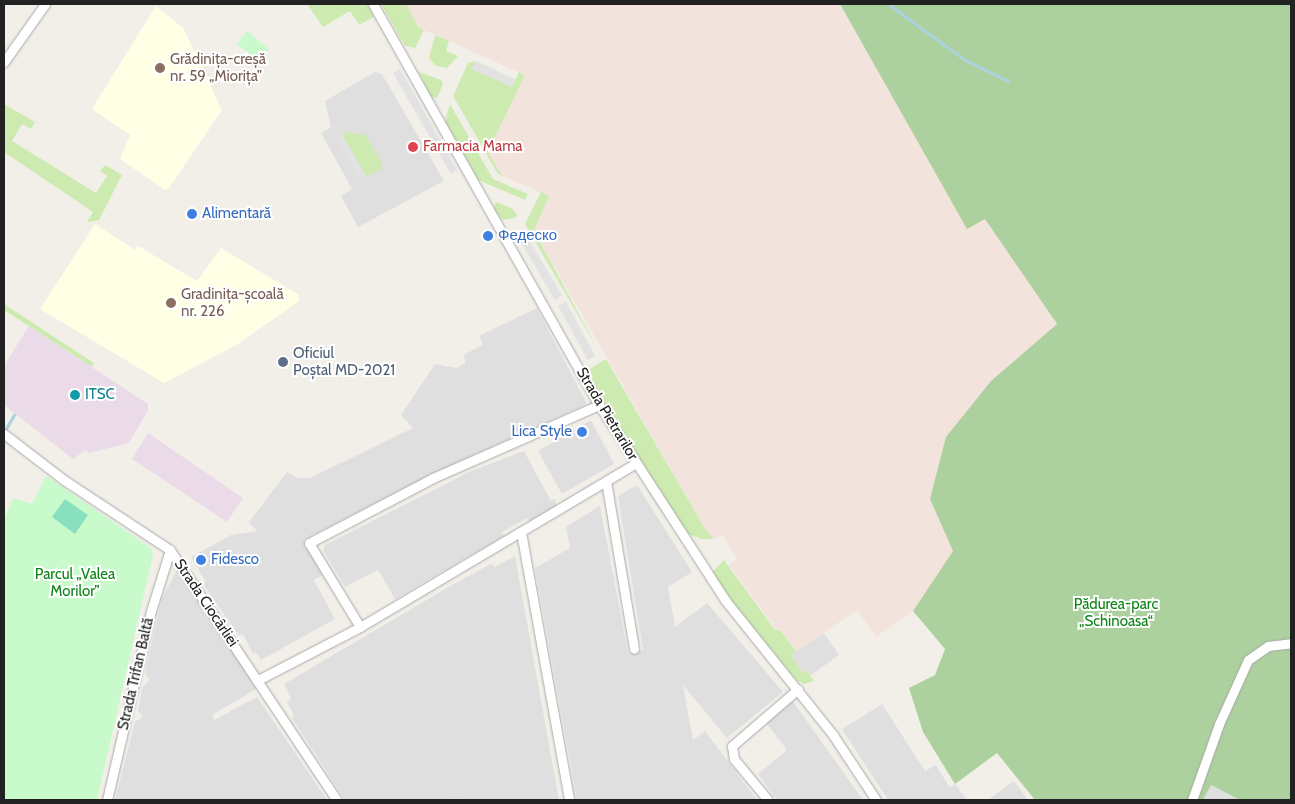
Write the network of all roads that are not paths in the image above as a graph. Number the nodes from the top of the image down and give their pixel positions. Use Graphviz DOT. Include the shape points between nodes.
graph roads {
  1 [pos="45,4"];
  2 [pos="373,4"];
  3 [pos="4,62"];
  4 [pos="599,405"];
  5 [pos="4,434"];
  6 [pos="636,463"];
  7 [pos="606,481"];
  8 [pos="521,532"];
  9 [pos="170,550"];
  10 [pos="360,627"];
  11 [pos="1291,643"];
  12 [pos="634,649"];
  13 [pos="258,680"];
  14 [pos="798,688"];
  15 [pos="107,800"];
  16 [pos="336,800"];
  17 [pos="569,800"];
  18 [pos="768,800"];
  19 [pos="876,800"];
  20 [pos="1192,800"];
  1 -- 3 [label="street"];
  2 -- 4 [label="street, Strada Pietrarilor"];
  4 -- 6 [label="street, Strada Pietrarilor"];
  4 -- 10 [label="street" via="433,478 309,543"];
  5 -- 9 [label="street, Strada Ciocârliei" via="64,480"];
  6 -- 7 [label="street"];
  6 -- 14 [label="street, Strada Pietrarilor" via="725,600"];
  7 -- 8 [label="street"];
  7 -- 12 [label="street"];
  8 -- 10 [label="street"];
  8 -- 17 [label="street"];
  9 -- 13 [label="street, Strada Ciocârliei"];
  9 -- 15 [label="street, Strada Trifan Baltă" via="151,611"];
  10 -- 13 [label="street"];
  11 -- 20 [label="street" via="1268,646 1248,660 1218,724"];
  13 -- 16 [label="street, Strada Ciocârliei"];
  14 -- 18 [label="street" via="731,749 734,758"];
  14 -- 19 [label="street, Strada Pietrarilor"];
}
